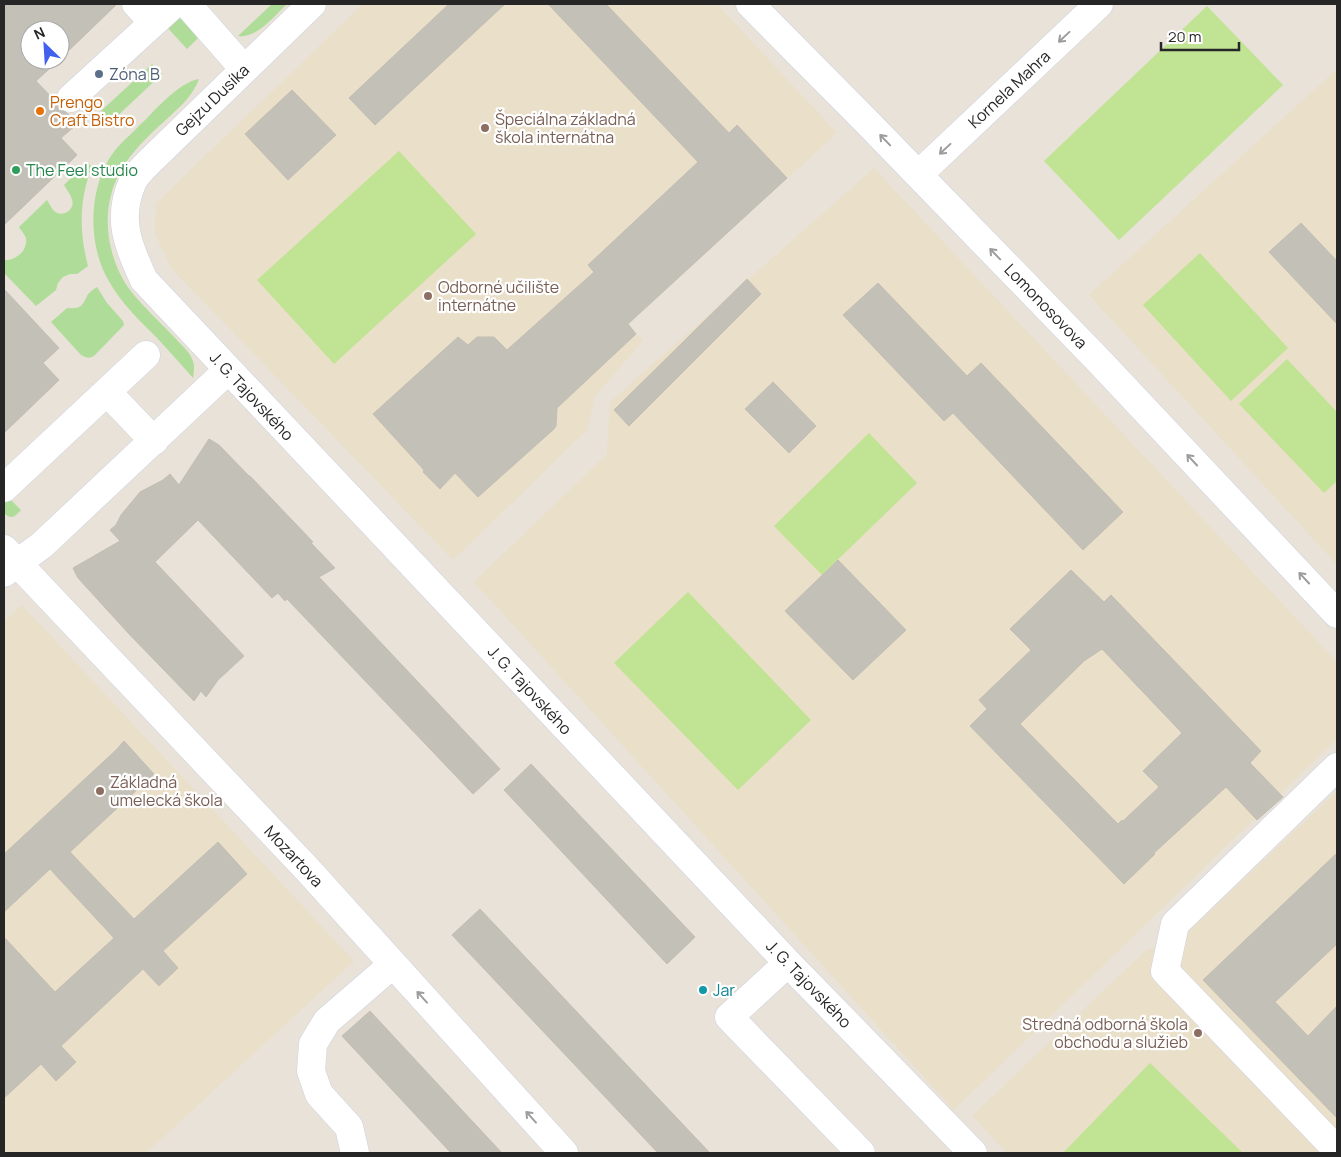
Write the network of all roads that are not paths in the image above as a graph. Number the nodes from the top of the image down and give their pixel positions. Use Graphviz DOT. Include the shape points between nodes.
graph roads {
  1 [pos="174,4"];
  2 [pos="312,4"];
  3 [pos="1099,4"];
  4 [pos="758,6"];
  5 [pos="201,9"];
  6 [pos="144,13"];
  7 [pos="244,69"];
  8 [pos="71,98"];
  9 [pos="919,174"];
  10 [pos="125,207"];
  11 [pos="146,355"];
  12 [pos="228,370"];
  13 [pos="107,392"];
  14 [pos="154,441"];
  15 [pos="4,488"];
  16 [pos="8,562"];
  17 [pos="1337,614"];
  18 [pos="1337,768"];
  19 [pos="788,963"];
  20 [pos="392,965"];
  21 [pos="1337,1150"];
  22 [pos="355,1153"];
  23 [pos="564,1153"];
  24 [pos="861,1153"];
  25 [pos="973,1153"];
  1 -- 6 [label="street"];
  2 -- 7 [label="street, Gejzu Dusíka"];
  3 -- 9 [label="street, Kornela Mahra, one-way"];
  9 -- 4 [label="street, Lomonosovova, one-way"];
  5 -- 7 [label="street"];
  6 -- 8 [label="street"];
  7 -- 10 [label="street, Gejzu Dusíka" via="148,163 134,180"];
  17 -- 9 [label="street, Lomonosovova, one-way"];
  10 -- 12 [label="street, J. G. Tajovského" via="129,247 144,280"];
  11 -- 13 [label="street"];
  12 -- 14 [label="street"];
  12 -- 19 [label="street, J. G. Tajovského"];
  13 -- 14 [label="street"];
  13 -- 15 [label="street"];
  14 -- 16 [label="street" via="42,545"];
  16 -- 20 [label="street, Mozartova" via="306,869"];
  18 -- 21 [label="street" via="1175,924 1165,971"];
  19 -- 24 [label="street" via="729,1017"];
  19 -- 25 [label="street, J. G. Tajovského"];
  20 -- 22 [label="street" via="327,1021 313,1044 311,1071 319,1094 349,1127"];
  23 -- 20 [label="street, Mozartova, one-way"];
}
